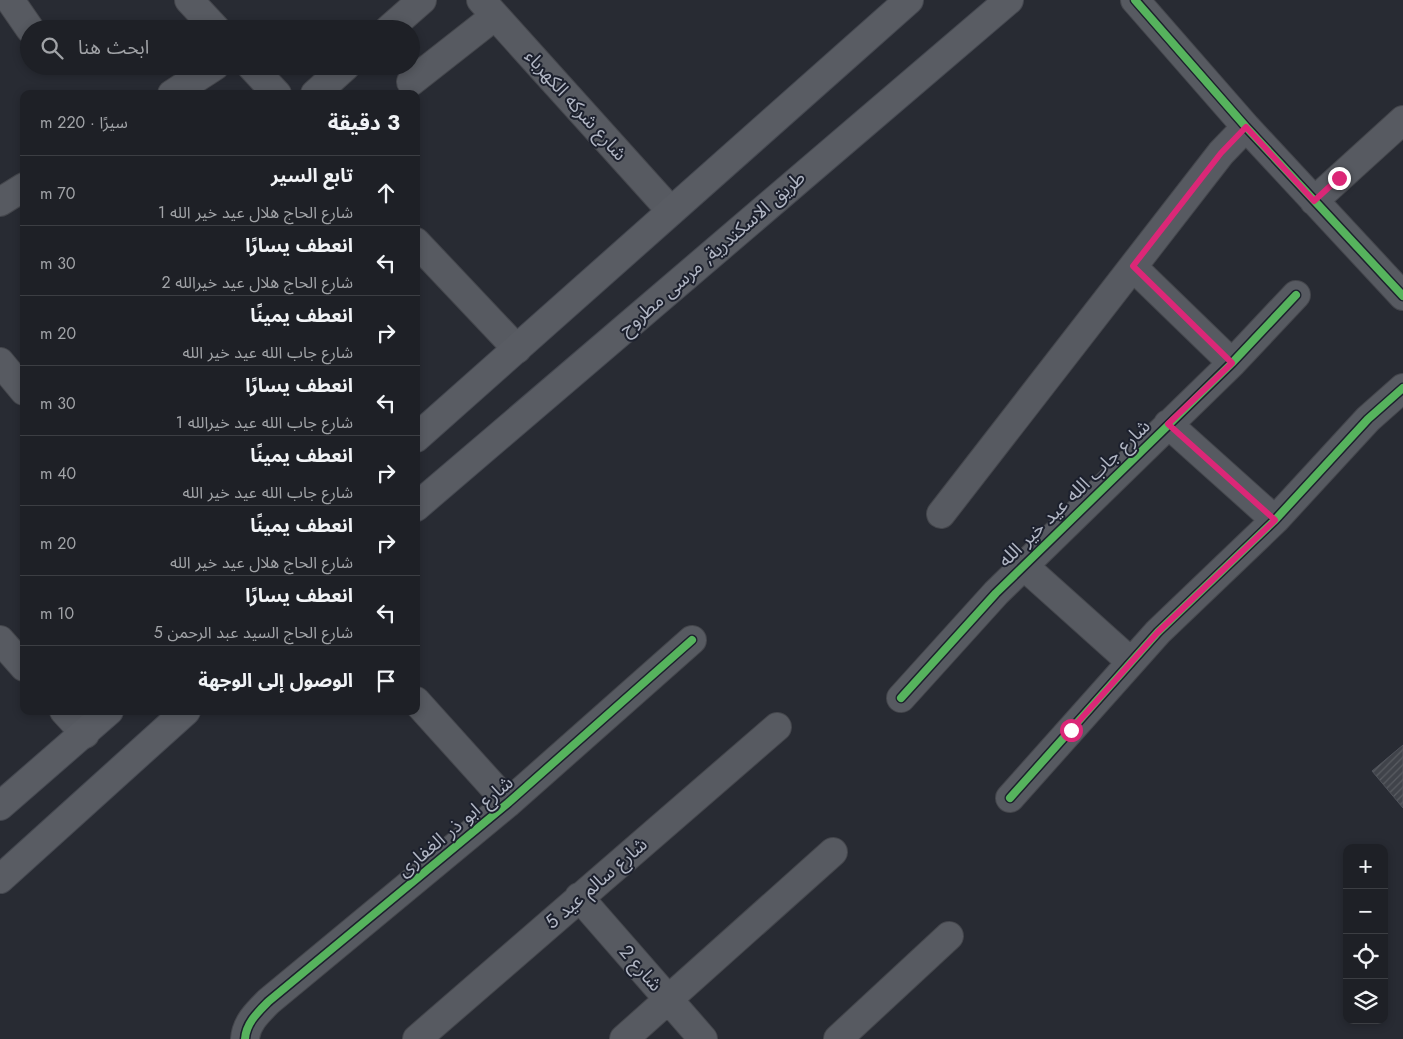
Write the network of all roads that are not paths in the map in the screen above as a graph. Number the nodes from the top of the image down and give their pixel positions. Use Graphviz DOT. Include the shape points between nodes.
graph roads {
  1 [pos="10,0"];
  2 [pos="189,0"];
  3 [pos="422,0"];
  4 [pos="909,0"];
  5 [pos="1009,0"];
  6 [pos="1135,0"];
  7 [pos="488,8"];
  8 [pos="24,20"];
  9 [pos="208,20"];
  10 [pos="399,20"];
  11 [pos="420,73"];
  12 [pos="201,75"];
  13 [pos="259,75"];
  14 [pos="336,75"];
  15 [pos="418,75"];
  16 [pos="411,82"];
  17 [pos="178,90"];
  18 [pos="273,90"];
  19 [pos="319,90"];
  20 [pos="1403,120"];
  21 [pos="1246,127"];
  22 [pos="20,190"];
  23 [pos="1314,201"];
  24 [pos="0,202"];
  25 [pos="671,211"];
  26 [pos="420,246"];
  27 [pos="1133,266"];
  28 [pos="1296,295"];
  29 [pos="1403,296"];
  30 [pos="517,349"];
  31 [pos="0,362"];
  32 [pos="1232,363"];
  33 [pos="20,386"];
  34 [pos="1403,388"];
  35 [pos="1168,424"];
  36 [pos="420,434"];
  37 [pos="420,504"];
  38 [pos="941,514"];
  39 [pos="1275,520"];
  40 [pos="1024,566"];
  41 [pos="0,640"];
  42 [pos="692,640"];
  43 [pos="20,662"];
  44 [pos="1131,662"];
  45 [pos="902,698"];
  46 [pos="420,705"];
  47 [pos="68,715"];
  48 [pos="105,715"];
  49 [pos="182,715"];
  50 [pos="777,727"];
  51 [pos="85,734"];
  52 [pos="1010,798"];
  53 [pos="508,803"];
  54 [pos="0,806"];
  55 [pos="833,852"];
  56 [pos="0,880"];
  57 [pos="579,897"];
  58 [pos="949,936"];
  59 [pos="669,999"];
  60 [pos="244,1039"];
  61 [pos="417,1039"];
  62 [pos="624,1039"];
  63 [pos="703,1039"];
  64 [pos="838,1039"];
  1 -- 8 [label="street"];
  2 -- 9 [label="street"];
  3 -- 10 [label="street"];
  4 -- 25 [label="main road"];
  5 -- 37 [label="main road, طريق الاسكندرية, مرسى مطروح"];
  6 -- 21 [label="street"];
  7 -- 11 [label="street"];
  7 -- 25 [label="street, شارع شركه الكهرباء"];
  12 -- 17 [label="street"];
  13 -- 18 [label="street"];
  14 -- 19 [label="street"];
  15 -- 16 [label="street"];
  20 -- 23 [label="street"];
  21 -- 23 [label="street"];
  21 -- 27 [label="street" via="1221,153"];
  22 -- 24 [label="street"];
  23 -- 29 [label="street"];
  25 -- 30 [label="main road"];
  26 -- 30 [label="street"];
  27 -- 32 [label="street"];
  27 -- 38 [label="street"];
  28 -- 32 [label="street, شارع جاب الله عيد خير الله"];
  30 -- 36 [label="main road"];
  31 -- 33 [label="street"];
  32 -- 35 [label="street, شارع جاب الله عيد خير الله"];
  34 -- 39 [label="street" via="1368,419"];
  35 -- 39 [label="street"];
  35 -- 40 [label="street, شارع جاب الله عيد خير الله"];
  39 -- 44 [label="street"];
  40 -- 44 [label="street"];
  40 -- 45 [label="street, شارع جاب الله عيد خير الله"];
  41 -- 43 [label="street"];
  42 -- 53 [label="street, شارع ابو ذر الغفارى"];
  44 -- 52 [label="street"];
  46 -- 53 [label="street"];
  47 -- 51 [label="street"];
  48 -- 51 [label="main road"];
  49 -- 56 [label="main road"];
  50 -- 57 [label="street, شارع سالم عيد 5"];
  51 -- 54 [label="main road"];
  53 -- 60 [label="street, شارع ابو ذر الغفارى" via="254,1015"];
  55 -- 59 [label="street"];
  57 -- 59 [label="street, شارع 2"];
  57 -- 61 [label="street, شارع سالم عيد 5"];
  58 -- 64 [label="street"];
  59 -- 62 [label="street"];
  59 -- 63 [label="street, شارع 2"];
}
